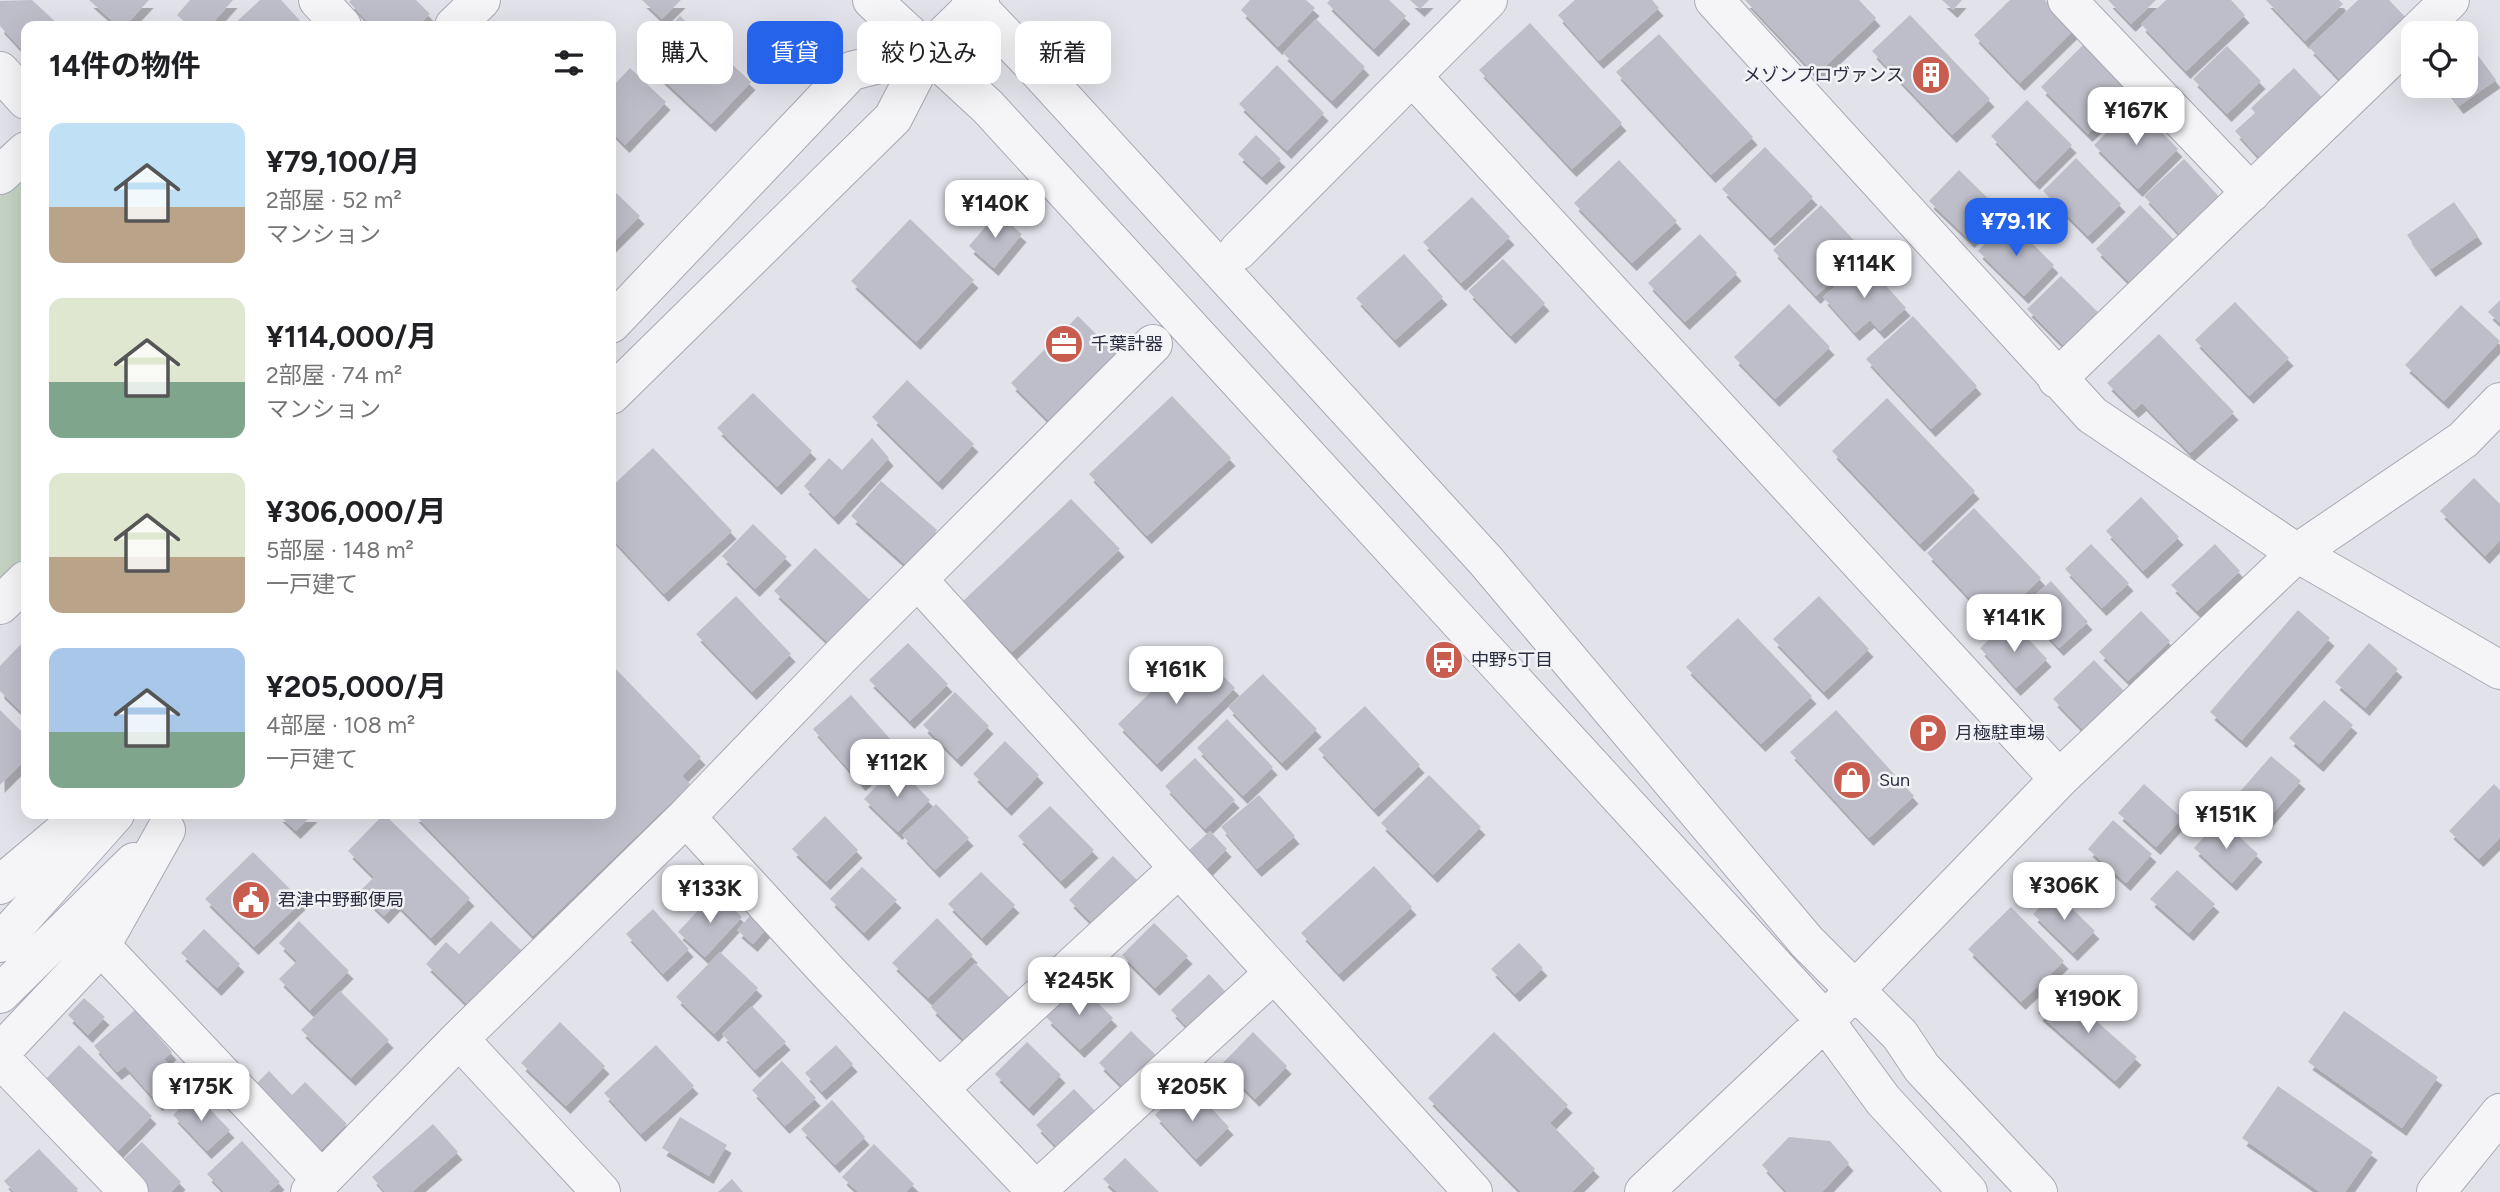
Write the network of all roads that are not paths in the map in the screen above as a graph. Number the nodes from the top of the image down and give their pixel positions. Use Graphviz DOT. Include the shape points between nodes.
graph roads {
  1 [pos="318,0"];
  2 [pos="481,0"];
  3 [pos="872,0"];
  4 [pos="1488,0"];
  5 [pos="1714,0"];
  6 [pos="2067,0"];
  7 [pos="976,2"];
  8 [pos="2445,2"];
  9 [pos="337,21"];
  10 [pos="459,21"];
  11 [pos="894,21"];
  12 [pos="957,21"];
  13 [pos="2427,21"];
  14 [pos="2401,47"];
  15 [pos="857,70"];
  16 [pos="0,71"];
  17 [pos="1412,76"];
  18 [pos="911,84"];
  19 [pos="962,84"];
  20 [pos="21,94"];
  21 [pos="21,156"];
  22 [pos="0,175"];
  23 [pos="2251,193"];
  24 [pos="1238,251"];
  25 [pos="616,319"];
  26 [pos="1153,344"];
  27 [pos="2057,380"];
  28 [pos="616,389"];
  29 [pos="2500,402"];
  30 [pos="2297,553"];
  31 [pos="918,580"];
  32 [pos="21,585"];
  33 [pos="0,605"];
  34 [pos="2500,670"];
  35 [pos="2059,779"];
  36 [pos="687,817"];
  37 [pos="84,819"];
  38 [pos="111,819"];
  39 [pos="175,822"];
  40 [pos="1179,868"];
  41 [pos="0,885"];
  42 [pos="0,943"];
  43 [pos="101,946"];
  44 [pos="1274,973"];
  45 [pos="1855,987"];
  46 [pos="7,988"];
  47 [pos="1825,1021"];
  48 [pos="459,1039"];
  49 [pos="0,1055"];
  50 [pos="939,1089"];
  51 [pos="2500,1113"];
  52 [pos="316,1186"];
  53 [pos="1036,1191"];
  54 [pos="129,1192"];
  55 [pos="601,1192"];
  56 [pos="1473,1192"];
  57 [pos="1644,1192"];
  58 [pos="1968,1192"];
  59 [pos="2038,1192"];
  60 [pos="2436,1192"];
  1 -- 9 [label="street"];
  2 -- 10 [label="street"];
  3 -- 11 [label="street"];
  4 -- 17 [label="street"];
  5 -- 27 [label="street"];
  6 -- 23 [label="street"];
  7 -- 12 [label="street"];
  7 -- 45 [label="street" via="1486,561 1807,942"];
  8 -- 13 [label="street"];
  14 -- 23 [label="street"];
  15 -- 25 [label="street"];
  16 -- 20 [label="street"];
  17 -- 24 [label="street"];
  17 -- 35 [label="street"];
  18 -- 28 [label="street" via="893,118"];
  19 -- 47 [label="street"];
  21 -- 22 [label="street"];
  23 -- 27 [label="street"];
  26 -- 31 [label="street"];
  27 -- 30 [label="street" via="2092,415"];
  29 -- 30 [label="street" via="2463,440"];
  30 -- 34 [label="street"];
  30 -- 35 [label="street"];
  31 -- 36 [label="street"];
  31 -- 40 [label="street"];
  32 -- 33 [label="street"];
  35 -- 45 [label="street"];
  36 -- 48 [label="street"];
  36 -- 50 [label="street"];
  37 -- 41 [label="street"];
  38 -- 42 [label="street"];
  39 -- 43 [label="street"];
  39 -- 46 [label="street"];
  40 -- 44 [label="street"];
  40 -- 50 [label="street"];
  43 -- 49 [label="street"];
  43 -- 52 [label="street"];
  44 -- 53 [label="street"];
  44 -- 56 [label="street"];
  45 -- 47 [label="street"];
  45 -- 59 [label="street" via="1900,1035 1922,1068"];
  47 -- 57 [label="street"];
  47 -- 58 [label="street" via="1883,1100"];
  48 -- 52 [label="street"];
  48 -- 55 [label="street"];
  49 -- 54 [label="street"];
  50 -- 53 [label="street"];
  51 -- 60 [label="street"];
}
